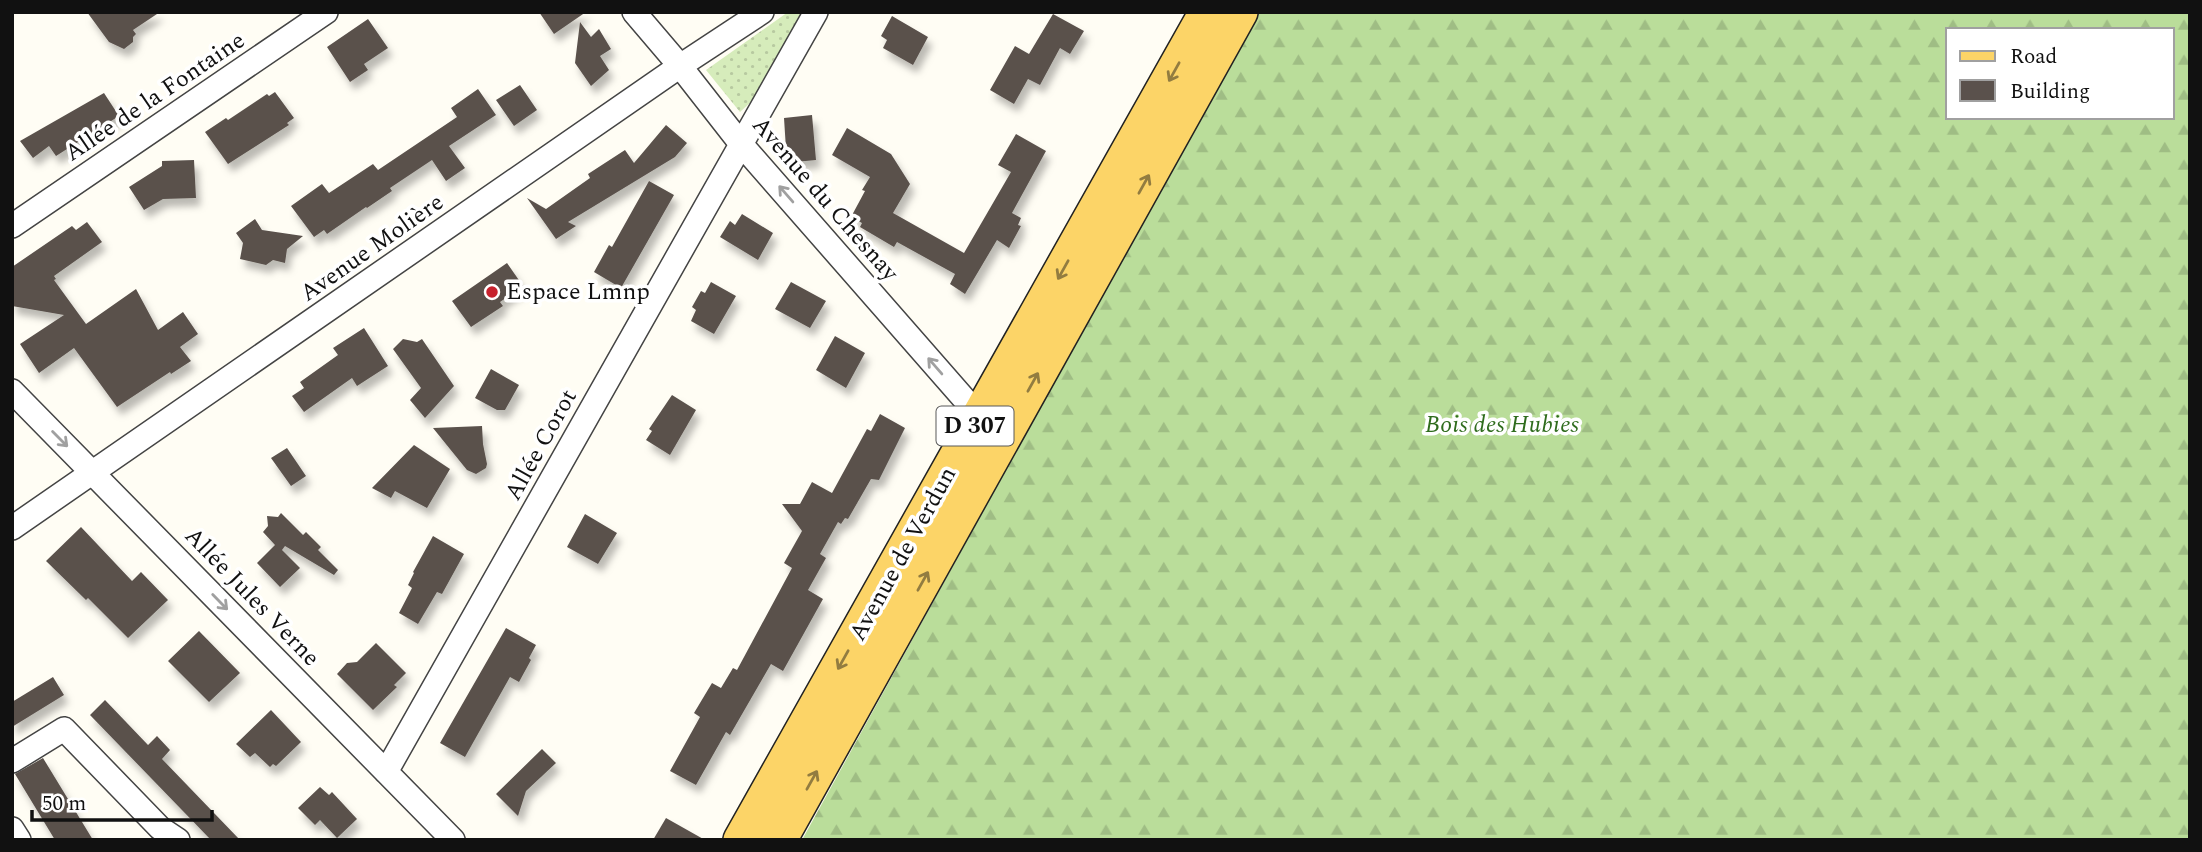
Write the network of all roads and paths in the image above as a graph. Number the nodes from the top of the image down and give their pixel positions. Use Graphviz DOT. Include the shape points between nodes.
graph roads {
  1 [pos="326,12"];
  2 [pos="634,12"];
  3 [pos="762,12"];
  4 [pos="816,12"];
  5 [pos="1207,12"];
  6 [pos="1240,12"];
  7 [pos="680,66"];
  8 [pos="741,144"];
  9 [pos="12,226"];
  10 [pos="12,391"];
  11 [pos="980,417"];
  12 [pos="94,473"];
  13 [pos="12,528"];
  14 [pos="12,761"];
  15 [pos="386,772"];
  16 [pos="12,829"];
  17 [pos="165,836"];
  18 [pos="19,840"];
  19 [pos="453,840"];
  20 [pos="741,840"];
  21 [pos="779,840"];
  1 -- 9 [label="street, Allée de la Fontaine"];
  2 -- 7 [label="street, Avenue du Chesnay"];
  3 -- 7 [label="street, Avenue Molière"];
  4 -- 8 [label="street, Allée Corot"];
  5 -- 11 [label="main road, Avenue de Verdun / D 307, one-way"];
  21 -- 6 [label="main road, Avenue de Verdun / D 307, one-way"];
  7 -- 8 [label="street, Avenue du Chesnay"];
  7 -- 12 [label="street, Avenue Molière"];
  11 -- 8 [label="street, Avenue du Chesnay, one-way"];
  8 -- 15 [label="street, Allée Corot"];
  10 -- 12 [label="street, Allée Jules Verne, one-way"];
  11 -- 20 [label="main road, Avenue de Verdun / D 307, one-way"];
  12 -- 13 [label="street, Avenue Molière"];
  12 -- 15 [label="street, Allée Jules Verne, one-way"];
  14 -- 17 [label="street" via="64,729"];
  15 -- 19 [label="street, Allée Jules Verne"];
  16 -- 18 [label="street"];
}
